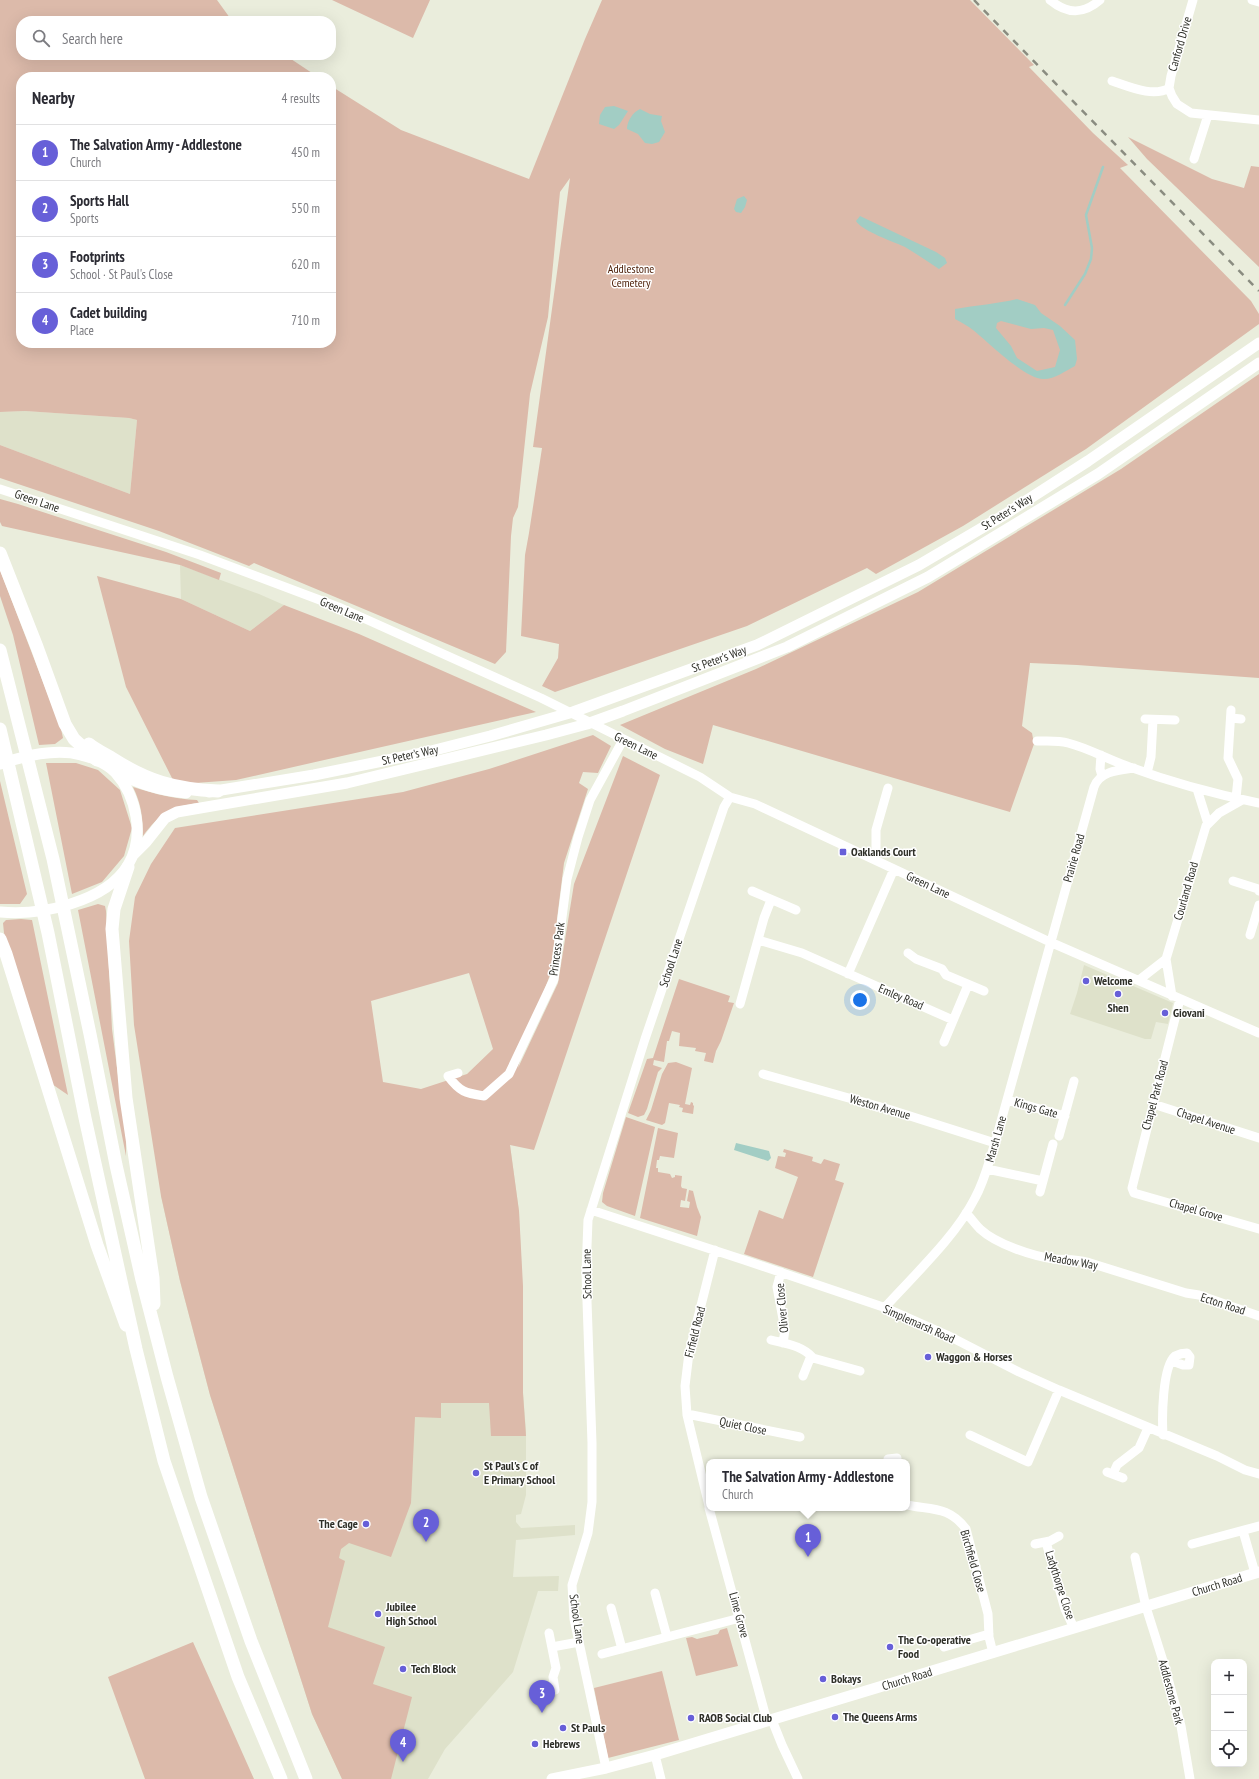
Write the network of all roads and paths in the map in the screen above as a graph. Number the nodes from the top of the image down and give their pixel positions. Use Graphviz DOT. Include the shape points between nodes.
graph roads {
  1 [pos="1050,0"];
  2 [pos="1100,0"];
  3 [pos="1193,0"];
  4 [pos="1252,0"];
  5 [pos="1259,2"];
  6 [pos="1112,81"];
  7 [pos="1169,88"];
  8 [pos="1208,115"];
  9 [pos="1259,120"];
  10 [pos="1194,159"];
  11 [pos="1259,343"];
  12 [pos="1259,363"];
  13 [pos="0,488"];
  14 [pos="0,553"];
  15 [pos="0,650"];
  16 [pos="57,701"];
  17 [pos="1241,719"];
  18 [pos="1175,720"];
  19 [pos="0,729"];
  20 [pos="623,740"];
  21 [pos="1037,741"];
  22 [pos="1101,755"];
  23 [pos="97,760"];
  24 [pos="0,764"];
  25 [pos="1134,768"];
  26 [pos="115,772"];
  27 [pos="1147,773"];
  28 [pos="1102,776"];
  29 [pos="888,788"];
  30 [pos="1197,789"];
  31 [pos="218,790"];
  32 [pos="730,797"];
  33 [pos="1239,799"];
  34 [pos="1259,803"];
  35 [pos="1208,824"];
  36 [pos="873,858"];
  37 [pos="130,861"];
  38 [pos="894,869"];
  39 [pos="1233,881"];
  40 [pos="1259,889"];
  41 [pos="752,891"];
  42 [pos="771,900"];
  43 [pos="1259,908"];
  44 [pos="796,910"];
  45 [pos="0,912"];
  46 [pos="1250,936"];
  47 [pos="0,939"];
  48 [pos="758,940"];
  49 [pos="1050,942"];
  50 [pos="0,949"];
  51 [pos="908,953"];
  52 [pos="1166,959"];
  53 [pos="848,974"];
  54 [pos="12,975"];
  55 [pos="1139,980"];
  56 [pos="968,985"];
  57 [pos="984,992"];
  58 [pos="1176,998"];
  59 [pos="740,1004"];
  60 [pos="954,1020"];
  61 [pos="1259,1033"];
  62 [pos="944,1042"];
  63 [pos="458,1072"];
  64 [pos="763,1074"];
  65 [pos="1074,1081"];
  66 [pos="1007,1100"];
  67 [pos="1153,1104"];
  68 [pos="1064,1116"];
  69 [pos="1059,1136"];
  70 [pos="1259,1138"];
  71 [pos="995,1143"];
  72 [pos="1053,1144"];
  73 [pos="987,1169"];
  74 [pos="1043,1182"];
  75 [pos="1133,1191"];
  76 [pos="1040,1192"];
  77 [pos="592,1210"];
  78 [pos="966,1213"];
  79 [pos="1259,1229"];
  80 [pos="715,1250"];
  81 [pos="781,1272"];
  82 [pos="1186,1293"];
  83 [pos="886,1308"];
  84 [pos="1259,1316"];
  85 [pos="155,1329"];
  86 [pos="772,1340"];
  87 [pos="783,1343"];
  88 [pos="136,1349"];
  89 [pos="812,1356"];
  90 [pos="1172,1362"];
  91 [pos="860,1371"];
  92 [pos="803,1376"];
  93 [pos="1059,1390"];
  94 [pos="687,1416"];
  95 [pos="1148,1428"];
  96 [pos="970,1435"];
  97 [pos="1163,1435"];
  98 [pos="800,1437"];
  99 [pos="1259,1474"];
  100 [pos="1124,1478"];
  101 [pos="706,1495"];
  102 [pos="910,1505"];
  103 [pos="710,1511"];
  104 [pos="1259,1526"];
  105 [pos="1243,1531"];
  106 [pos="1059,1536"];
  107 [pos="1046,1542"];
  108 [pos="1035,1544"];
  109 [pos="1192,1544"];
  110 [pos="1135,1557"];
  111 [pos="1257,1572"];
  112 [pos="655,1593"];
  113 [pos="1146,1607"];
  114 [pos="611,1608"];
  115 [pos="740,1618"];
  116 [pos="1074,1628"];
  117 [pos="550,1634"];
  118 [pos="989,1634"];
  119 [pos="667,1637"];
  120 [pos="579,1642"];
  121 [pos="552,1647"];
  122 [pos="944,1647"];
  123 [pos="622,1649"];
  124 [pos="993,1653"];
  125 [pos="602,1654"];
  126 [pos="555,1690"];
  127 [pos="770,1721"];
  128 [pos="655,1755"];
  129 [pos="606,1768"];
  130 [pos="281,1779"];
  131 [pos="306,1779"];
  132 [pos="552,1779"];
  133 [pos="661,1779"];
  134 [pos="798,1779"];
  135 [pos="1190,1779"];
  1 -- 2 [label="street" via="1062,9 1081,11 1092,7"];
  3 -- 7 [label="street, Canford Drive"];
  4 -- 5 [label="street"];
  6 -- 7 [label="street, Canford Drive" via="1123,80 1152,92"];
  7 -- 8 [label="street, Canford Drive" via="1177,104 1182,108 1191,113"];
  8 -- 9 [label="street, Canford Drive"];
  8 -- 10 [label="street" via="1201,151"];
  11 -- 31 [label="main road, St Peter's Way" via="1088,461 1004,515 919,565 757,645 605,701 490,736 314,775"];
  12 -- 37 [label="main road, St Peter's Way" via="1098,474 928,577 787,647 587,724 347,783 176,812 165,818"];
  13 -- 20 [label="street, Green Lane" via="200,555 341,608 541,698"];
  14 -- 16 [label="highway"];
  15 -- 85 [label="highway" via="53,859 116,1165"];
  16 -- 23 [label="highway" via="74,740"];
  16 -- 31 [label="highway" via="66,717 91,746 122,765 167,784 190,789"];
  17 -- 33 [label="street" via="1231,714 1228,758 1238,779"];
  18 -- 27 [label="street" via="1149,719 1151,757"];
  19 -- 88 [label="highway" via="48,933 85,1118"];
  20 -- 32 [label="street, Green Lane" via="700,777"];
  20 -- 63 [label="street, Princess Park" via="587,808 567,879 554,979 524,1044 508,1074 484,1096 463,1092 455,1086 448,1076"];
  21 -- 22 [label="street" via="1066,742"];
  22 -- 25 [label="street"];
  22 -- 28 [label="street"];
  23 -- 24 [label="main road, St Peter's Way" via="80,754 56,753"];
  23 -- 26 [label="main road, St Peter's Way"];
  25 -- 27 [label="street"];
  25 -- 28 [label="street"];
  26 -- 31 [label="main road, St Peter's Way" via="140,784 164,791 190,794"];
  26 -- 37 [label="main road" via="128,792 136,813 137,827"];
  27 -- 30 [label="street"];
  28 -- 49 [label="street, Prairie Road" via="1094,787"];
  29 -- 36 [label="street" via="876,830 876,853"];
  30 -- 33 [label="street"];
  30 -- 35 [label="street"];
  32 -- 36 [label="street, Green Lane" via="755,804"];
  32 -- 77 [label="street, School Lane" via="717,827 645,1039"];
  33 -- 34 [label="street"];
  33 -- 35 [label="street"];
  35 -- 52 [label="street, Courland Road"];
  36 -- 38 [label="street, Green Lane"];
  37 -- 45 [label="main road, St Peter's Way" via="115,881 102,891 82,900 38,911"];
  37 -- 85 [label="highway" via="114,909 112,929 126,1098 153,1278"];
  38 -- 49 [label="street, Green Lane"];
  38 -- 53 [label="street"];
  39 -- 40 [label="street"];
  41 -- 42 [label="street"];
  42 -- 44 [label="street"];
  42 -- 48 [label="street"];
  43 -- 46 [label="street"];
  47 -- 54 [label="highway"];
  48 -- 53 [label="street, Emley Road" via="802,953"];
  48 -- 59 [label="street"];
  49 -- 55 [label="street, Green Lane"];
  49 -- 66 [label="street, Marsh Lane"];
  50 -- 54 [label="highway"];
  51 -- 56 [label="street"];
  52 -- 55 [label="street"];
  52 -- 58 [label="street, Courland Road"];
  53 -- 60 [label="street, Emley Road"];
  54 -- 88 [label="highway" via="97,1245"];
  55 -- 58 [label="street, Green Lane"];
  56 -- 57 [label="street"];
  56 -- 60 [label="street"];
  58 -- 61 [label="street, Green Lane"];
  58 -- 67 [label="street, Chapel Park Road"];
  60 -- 62 [label="street"];
  64 -- 71 [label="street, Weston Avenue" via="888,1109"];
  65 -- 68 [label="street, Kings Gate"];
  66 -- 68 [label="street, Kings Gate"];
  66 -- 71 [label="street, Marsh Lane"];
  67 -- 70 [label="street, Chapel Avenue"];
  67 -- 75 [label="street, Chapel Park Road"];
  68 -- 69 [label="street, Kings Gate"];
  71 -- 73 [label="street, Marsh Lane"];
  72 -- 74 [label="street"];
  73 -- 74 [label="street"];
  73 -- 78 [label="street, Marsh Lane"];
  74 -- 76 [label="street"];
  75 -- 79 [label="street, Chapel Grove"];
  77 -- 80 [label="street, Simplemarsh Road"];
  77 -- 120 [label="street, School Lane" via="586,1233 586,1273 592,1502 588,1533 572,1584"];
  78 -- 82 [label="street, Meadow Way" via="989,1236 1020,1250 1054,1259 1088,1262"];
  78 -- 83 [label="street, Marsh Lane"];
  80 -- 81 [label="street, Simplemarsh Road"];
  80 -- 94 [label="street, Firfield Road" via="686,1369"];
  81 -- 83 [label="street, Simplemarsh Road"];
  81 -- 87 [label="street, Oliver Close" via="777,1287 785,1330"];
  82 -- 84 [label="street, Ecton Road"];
  83 -- 93 [label="street, Simplemarsh Road"];
  85 -- 131 [label="highway" via="200,1497 251,1641"];
  86 -- 87 [label="street, Oliver Close"];
  87 -- 89 [label="street, Oliver Close" via="809,1352"];
  88 -- 130 [label="highway" via="166,1468 238,1677"];
  89 -- 91 [label="street, Oliver Close"];
  89 -- 92 [label="street"];
  90 -- 97 [label="street" via="1162,1399"];
  93 -- 95 [label="street, Simplemarsh Road"];
  93 -- 96 [label="street" via="1028,1462"];
  94 -- 98 [label="street, Quiet Close"];
  94 -- 101 [label="street, Lime Grove"];
  95 -- 97 [label="street, Simplemarsh Road"];
  95 -- 100 [label="street" via="1139,1448 1110,1473"];
  97 -- 99 [label="street, Simplemarsh Road"];
  102 -- 118 [label="street, Birchfield Close" via="924,1506 950,1514 960,1520 966,1529 988,1614"];
  103 -- 115 [label="street, Lime Grove"];
  104 -- 105 [label="street"];
  105 -- 109 [label="street"];
  105 -- 111 [label="street"];
  106 -- 107 [label="street, Ladythorpe Close"];
  107 -- 108 [label="street, Ladythorpe Close"];
  107 -- 116 [label="street, Ladythorpe Close" via="1065,1609"];
  110 -- 113 [label="street, Addlestone Park"];
  111 -- 113 [label="main road, Church Road"];
  112 -- 119 [label="street"];
  113 -- 116 [label="main road, Church Road"];
  113 -- 135 [label="street, Addlestone Park" via="1181,1726"];
  114 -- 123 [label="street"];
  115 -- 119 [label="street"];
  115 -- 127 [label="street, Lime Grove"];
  116 -- 124 [label="main road, Church Road"];
  117 -- 121 [label="street"];
  118 -- 122 [label="street"];
  118 -- 124 [label="street, Birchfield Close"];
  119 -- 123 [label="street"];
  120 -- 121 [label="street"];
  120 -- 129 [label="street, School Lane"];
  121 -- 126 [label="street" via="556,1668 553,1677"];
  123 -- 125 [label="street"];
  124 -- 127 [label="main road, Church Road"];
  127 -- 128 [label="main road, Church Road"];
  127 -- 134 [label="street, Lime Grove"];
  128 -- 129 [label="main road, Church Road"];
  128 -- 133 [label="street"];
  129 -- 132 [label="main road, Church Road"];
}
